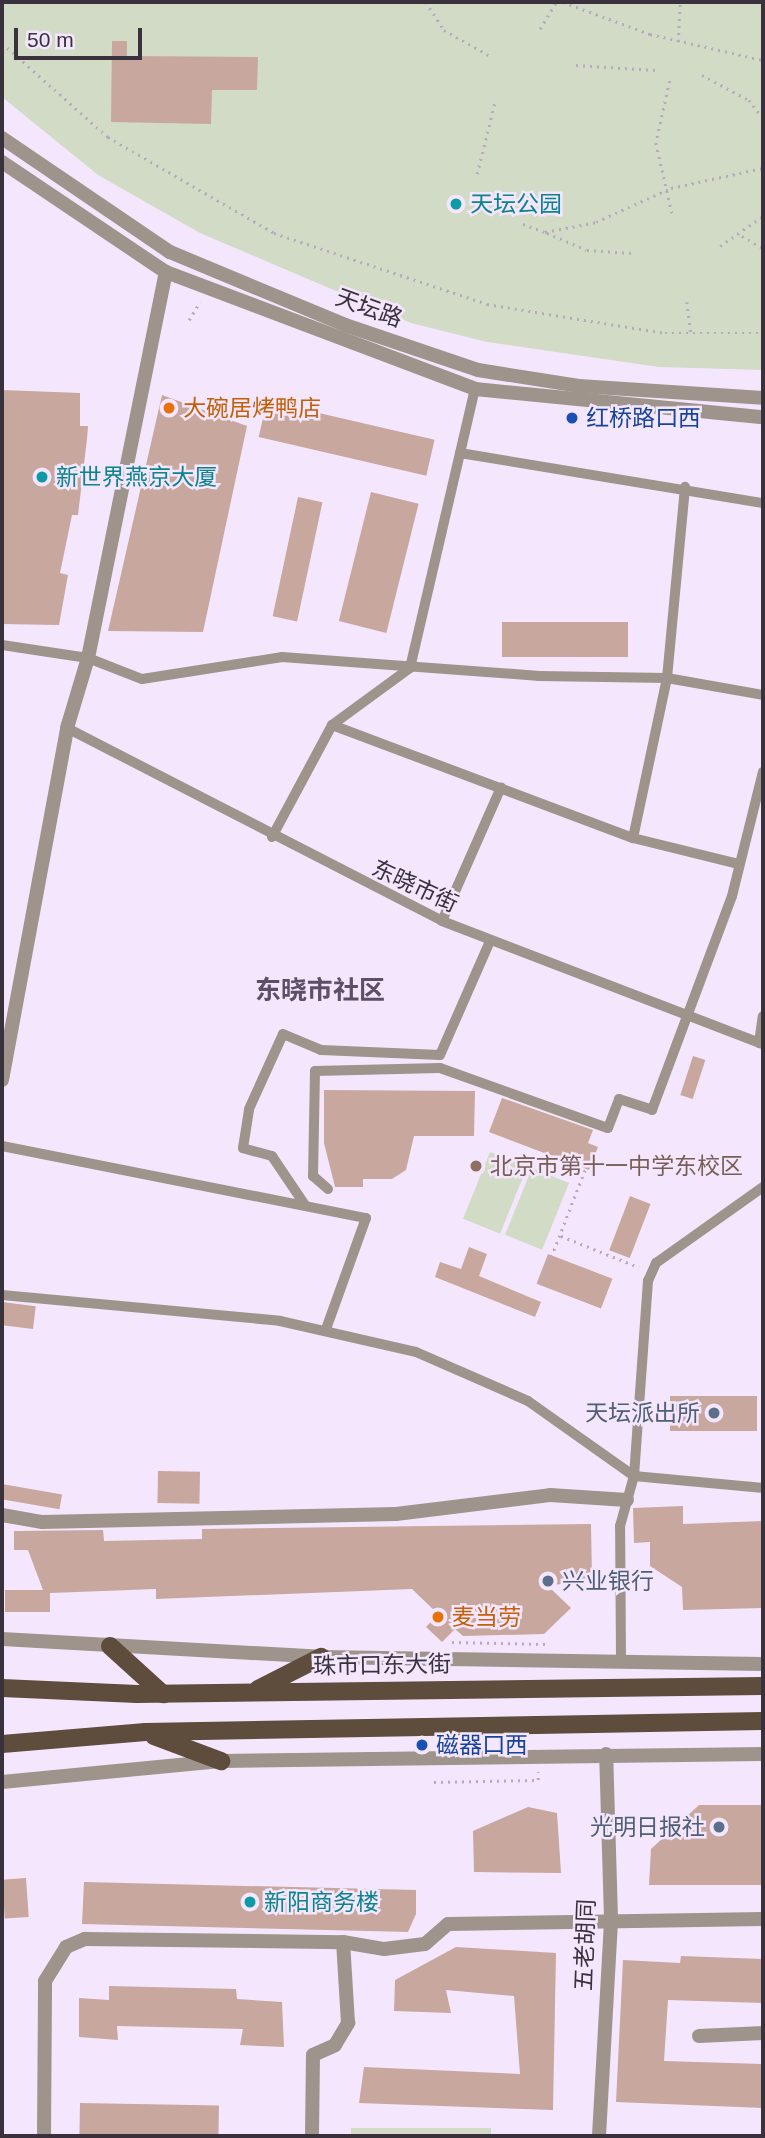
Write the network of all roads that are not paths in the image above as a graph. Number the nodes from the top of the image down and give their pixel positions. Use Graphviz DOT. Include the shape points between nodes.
graph roads {
  1 [pos="2,138"];
  2 [pos="2,162"];
  3 [pos="166,272"];
  4 [pos="475,389"];
  5 [pos="763,398"];
  6 [pos="763,417"];
  7 [pos="460,453"];
  8 [pos="685,486"];
  9 [pos="763,503"];
  10 [pos="2,645"];
  11 [pos="88,658"];
  12 [pos="410,668"];
  13 [pos="667,678"];
  14 [pos="763,695"];
  15 [pos="332,725"];
  16 [pos="67,728"];
  17 [pos="763,772"];
  18 [pos="501,787"];
  19 [pos="272,837"];
  20 [pos="633,838"];
  21 [pos="735,863"];
  22 [pos="442,920"];
  23 [pos="489,941"];
  24 [pos="763,1016"];
  25 [pos="686,1018"];
  26 [pos="761,1043"];
  27 [pos="440,1055"];
  28 [pos="440,1068"];
  29 [pos="2,1080"];
  30 [pos="2,1146"];
  31 [pos="763,1187"];
  32 [pos="328,1189"];
  33 [pos="305,1205"];
  34 [pos="2,1295"];
  35 [pos="326,1329"];
  36 [pos="634,1476"];
  37 [pos="763,1488"];
  38 [pos="627,1500"];
  39 [pos="2,1515"];
  40 [pos="2,1639"];
  41 [pos="110,1646"];
  42 [pos="321,1657"];
  43 [pos="621,1657"];
  44 [pos="763,1664"];
  45 [pos="763,1686"];
  46 [pos="2,1688"];
  47 [pos="254,1691"];
  48 [pos="163,1694"];
  49 [pos="763,1721"];
  50 [pos="145,1732"];
  51 [pos="11,1743"];
  52 [pos="2,1751"];
  53 [pos="606,1754"];
  54 [pos="763,1754"];
  55 [pos="221,1761"];
  56 [pos="2,1782"];
  57 [pos="611,1918"];
  58 [pos="763,1919"];
  59 [pos="343,1942"];
  60 [pos="763,2033"];
  61 [pos="699,2036"];
  62 [pos="44,2136"];
  63 [pos="312,2136"];
  64 [pos="599,2136"];
  1 -- 5 [label="street, 天坛路" via="170,252 345,325 478,370 579,386"];
  2 -- 3 [label="street, 天坛路"];
  3 -- 4 [label="street, 天坛路"];
  3 -- 11 [label="street"];
  4 -- 6 [label="street, 天坛路" via="704,416"];
  4 -- 7 [label="lane"];
  7 -- 8 [label="lane"];
  7 -- 12 [label="lane"];
  8 -- 9 [label="lane"];
  8 -- 13 [label="lane"];
  10 -- 11 [label="lane"];
  11 -- 12 [label="lane" via="142,679 282,657"];
  11 -- 16 [label="street"];
  12 -- 13 [label="lane"];
  12 -- 15 [label="lane"];
  13 -- 14 [label="lane"];
  13 -- 20 [label="lane"];
  15 -- 18 [label="lane"];
  15 -- 19 [label="lane"];
  16 -- 19 [label="lane, 东晓市街"];
  16 -- 29 [label="street"];
  17 -- 21 [label="lane"];
  18 -- 20 [label="lane"];
  18 -- 22 [label="lane"];
  19 -- 22 [label="lane, 东晓市街"];
  20 -- 21 [label="lane"];
  21 -- 25 [label="lane" via="732,896"];
  22 -- 23 [label="lane, 东晓市街"];
  23 -- 25 [label="lane, 东晓市街"];
  23 -- 27 [label="lane"];
  24 -- 26 [label="lane"];
  25 -- 26 [label="lane, 东晓市街"];
  25 -- 28 [label="lane" via="652,1111 619,1099 608,1128"];
  27 -- 28 [label="lane"];
  27 -- 33 [label="lane" via="321,1050 283,1034 248,1109 243,1148 272,1156"];
  28 -- 32 [label="lane" via="315,1070 313,1176"];
  30 -- 33 [label="lane"];
  31 -- 36 [label="lane" via="652,1272 635,1397"];
  33 -- 35 [label="lane" via="366,1218"];
  34 -- 35 [label="lane"];
  35 -- 36 [label="lane" via="416,1352 528,1402"];
  36 -- 37 [label="lane"];
  36 -- 38 [label="lane"];
  38 -- 39 [label="street" via="550,1495 396,1514 42,1522"];
  38 -- 43 [label="lane" via="620,1526"];
  40 -- 41 [label="street, 珠市口东大街"];
  41 -- 42 [label="street, 珠市口东大街"];
  41 -- 48 [label="main road"];
  42 -- 43 [label="street, 珠市口东大街"];
  42 -- 47 [label="main road"];
  43 -- 44 [label="street, 珠市口东大街"];
  45 -- 47 [label="main road, 珠市口东大街"];
  46 -- 48 [label="main road, 珠市口东大街"];
  47 -- 48 [label="main road, 珠市口东大街"];
  49 -- 50 [label="main road"];
  50 -- 51 [label="main road"];
  50 -- 55 [label="main road"];
  51 -- 52 [label="main road"];
  53 -- 54 [label="street"];
  53 -- 55 [label="street"];
  53 -- 57 [label="street, 五老胡同"];
  55 -- 56 [label="street"];
  57 -- 58 [label="street"];
  57 -- 59 [label="street" via="448,1924 425,1944 384,1949"];
  57 -- 64 [label="street, 五老胡同"];
  59 -- 62 [label="street" via="85,1939 66,1947 45,1981"];
  59 -- 63 [label="street" via="348,2023 335,2045 313,2055"];
  60 -- 61 [label="street"];
}
